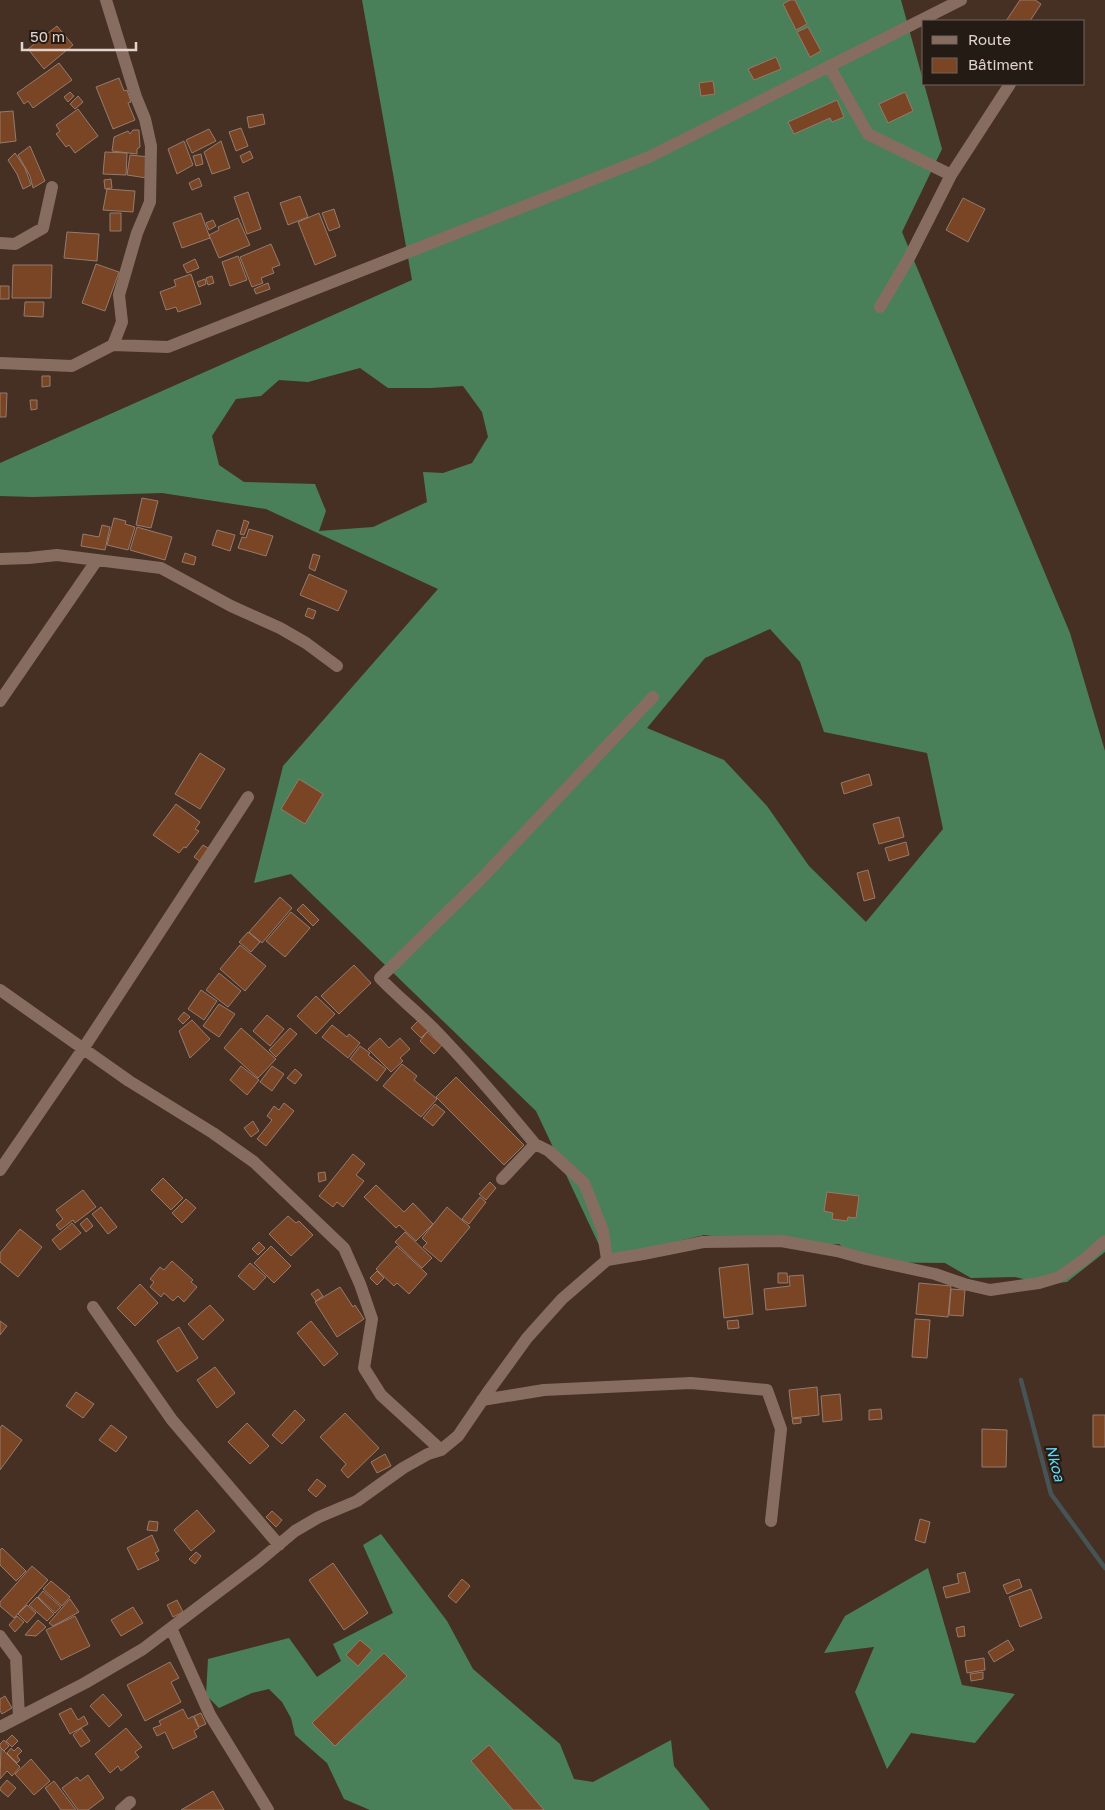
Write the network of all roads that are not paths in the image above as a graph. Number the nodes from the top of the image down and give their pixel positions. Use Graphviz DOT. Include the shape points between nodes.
graph roads {
  1 [pos="106,0"];
  2 [pos="961,0"];
  3 [pos="829,66"];
  4 [pos="1009,85"];
  5 [pos="951,175"];
  6 [pos="52,187"];
  7 [pos="0,244"];
  8 [pos="880,307"];
  9 [pos="113,345"];
  10 [pos="0,363"];
  11 [pos="0,559"];
  12 [pos="97,560"];
  13 [pos="337,666"];
  14 [pos="653,696"];
  15 [pos="0,701"];
  16 [pos="248,797"];
  17 [pos="0,990"];
  18 [pos="84,1049"];
  19 [pos="534,1144"];
  20 [pos="0,1170"];
  21 [pos="502,1179"];
  22 [pos="1105,1241"];
  23 [pos="606,1260"];
  24 [pos="93,1306"];
  25 [pos="482,1400"];
  26 [pos="442,1450"];
  27 [pos="770,1521"];
  28 [pos="279,1545"];
  29 [pos="171,1628"];
  30 [pos="0,1636"];
  31 [pos="20,1717"];
  32 [pos="0,1727"];
  33 [pos="268,1810"];
  1 -- 9 [label="street" via="151,146 150,202 137,233 119,295 122,322"];
  2 -- 3 [label="street"];
  3 -- 5 [label="street" via="868,134"];
  3 -- 9 [label="street" via="649,156 232,322 168,346"];
  4 -- 5 [label="street"];
  5 -- 8 [label="street"];
  6 -- 7 [label="street" via="43,228 15,244"];
  9 -- 10 [label="street" via="72,366"];
  11 -- 12 [label="street" via="58,555"];
  12 -- 13 [label="street" via="161,568 280,628"];
  12 -- 15 [label="street"];
  14 -- 19 [label="street" via="480,880 380,978 448,1044"];
  16 -- 18 [label="street"];
  17 -- 18 [label="street"];
  18 -- 20 [label="street"];
  18 -- 26 [label="street" via="254,1162 344,1248 372,1319 364,1368 381,1395"];
  19 -- 21 [label="street"];
  19 -- 23 [label="street" via="549,1151 584,1182 603,1232"];
  22 -- 23 [label="street" via="1059,1277 990,1290 837,1251 781,1242 703,1242"];
  23 -- 25 [label="street" via="562,1299 527,1338"];
  24 -- 28 [label="street" via="172,1420"];
  25 -- 26 [label="street" via="458,1436"];
  25 -- 27 [label="street" via="544,1390 691,1383 767,1390 782,1429"];
  26 -- 28 [label="street" via="403,1468 357,1501 319,1517"];
  28 -- 29 [label="street"];
  29 -- 31 [label="street" via="86,1683"];
  29 -- 33 [label="street" via="210,1715"];
  30 -- 31 [label="street" via="16,1658"];
  31 -- 32 [label="street"];
}
